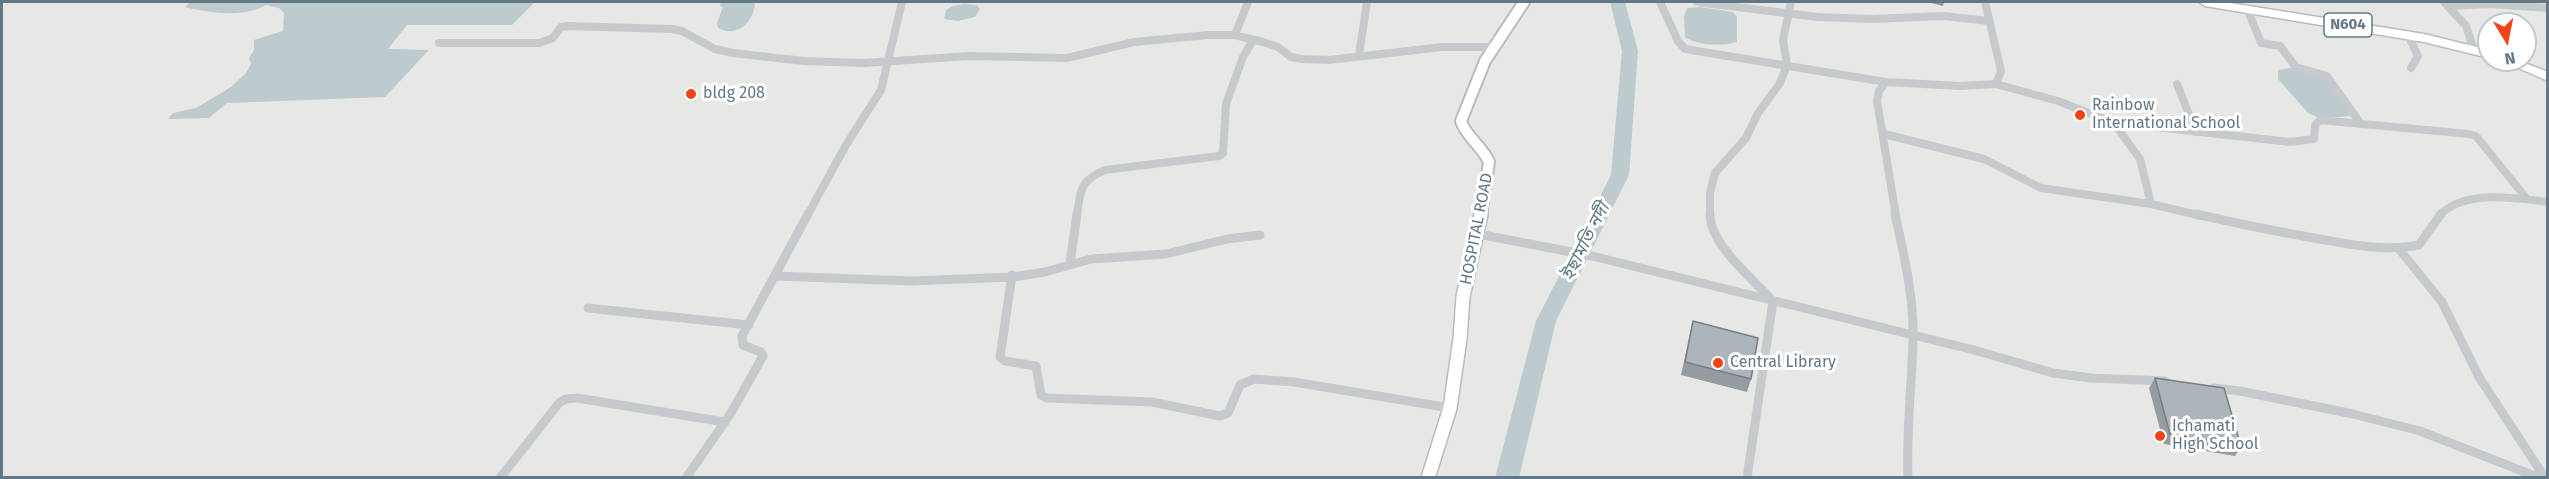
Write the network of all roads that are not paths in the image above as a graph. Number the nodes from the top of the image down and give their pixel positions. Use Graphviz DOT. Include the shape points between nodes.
graph roads {
  1 [pos="902,2"];
  2 [pos="1248,2"];
  3 [pos="1367,2"];
  4 [pos="1524,2"];
  5 [pos="1660,2"];
  6 [pos="1697,2"];
  7 [pos="1791,2"];
  8 [pos="1985,2"];
  9 [pos="2205,2"];
  10 [pos="2231,2"];
  11 [pos="2446,4"];
  12 [pos="2247,8"];
  13 [pos="2547,8"];
  14 [pos="1789,14"];
  15 [pos="1989,21"];
  16 [pos="1235,35"];
  17 [pos="2408,35"];
  18 [pos="1253,40"];
  19 [pos="440,43"];
  20 [pos="1492,47"];
  21 [pos="2474,47"];
  22 [pos="2477,48"];
  23 [pos="2477,48"];
  24 [pos="1359,55"];
  25 [pos="888,63"];
  26 [pos="1787,66"];
  27 [pos="2411,68"];
  28 [pos="1886,82"];
  29 [pos="1996,84"];
  30 [pos="2177,84"];
  31 [pos="2111,122"];
  32 [pos="2361,124"];
  33 [pos="2196,132"];
  34 [pos="1884,134"];
  35 [pos="2527,199"];
  36 [pos="2547,202"];
  37 [pos="2151,204"];
  38 [pos="1478,234"];
  39 [pos="1260,235"];
  40 [pos="2399,249"];
  41 [pos="1070,263"];
  42 [pos="1012,275"];
  43 [pos="776,276"];
  44 [pos="1773,301"];
  45 [pos="588,308"];
  46 [pos="749,325"];
  47 [pos="1913,336"];
  48 [pos="2175,383"];
  49 [pos="2208,387"];
  50 [pos="1450,408"];
  51 [pos="725,422"];
  52 [pos="500,477"];
  53 [pos="686,477"];
  54 [pos="1428,477"];
  55 [pos="1747,477"];
  56 [pos="1908,477"];
  57 [pos="2540,477"];
  58 [pos="2545,477"];
  1 -- 25 [label="street"];
  2 -- 16 [label="street"];
  3 -- 24 [label="street"];
  4 -- 20 [label="main road, HOSPITAL ROAD"];
  5 -- 26 [label="street" via="1685,50"];
  6 -- 14 [label="street"];
  7 -- 14 [label="street"];
  8 -- 15 [label="street"];
  9 -- 12 [label="highway, N604"];
  10 -- 21 [label="highway, N604" via="2424,33"];
  11 -- 13 [label="street"];
  11 -- 21 [label="street" via="2466,26"];
  12 -- 17 [label="highway, N604"];
  12 -- 32 [label="street" via="2260,42 2280,46 2296,67 2325,75"];
  14 -- 15 [label="street" via="1872,19 1944,16"];
  14 -- 26 [label="street" via="1782,32"];
  15 -- 29 [label="street" via="2001,71"];
  16 -- 18 [label="street"];
  16 -- 25 [label="street" via="1162,38 1067,58 969,56"];
  17 -- 21 [label="highway, N604"];
  17 -- 27 [label="street" via="2419,55"];
  18 -- 24 [label="street" via="1302,59"];
  18 -- 41 [label="street" via="1242,57 1226,104 1223,153 1105,170 1090,176 1080,191"];
  19 -- 25 [label="street" via="539,43 567,26 672,29 714,49 733,53 804,61"];
  20 -- 24 [label="street" via="1442,47"];
  20 -- 38 [label="main road, HOSPITAL ROAD" via="1461,121 1490,162"];
  21 -- 22 [label="highway, N604"];
  21 -- 23 [label="highway, N604"];
  25 -- 43 [label="street" via="881,90 846,145"];
  26 -- 28 [label="street"];
  26 -- 44 [label="street" via="1746,138 1715,173 1710,193 1710,225 1721,245"];
  28 -- 29 [label="street" via="1985,87"];
  28 -- 34 [label="street" via="1877,101"];
  29 -- 31 [label="street" via="2058,101"];
  30 -- 33 [label="street"];
  31 -- 33 [label="street"];
  31 -- 37 [label="street" via="2140,159"];
  32 -- 33 [label="street" via="2320,120 2315,125 2314,139 2290,142"];
  32 -- 35 [label="street" via="2476,136"];
  34 -- 37 [label="street" via="1984,159 2042,188"];
  34 -- 47 [label="street"];
  35 -- 36 [label="street"];
  35 -- 40 [label="street" via="2466,201 2449,206 2419,245"];
  37 -- 40 [label="street" via="2307,237"];
  38 -- 44 [label="street" via="1592,256"];
  38 -- 50 [label="main road, HOSPITAL ROAD" via="1462,308"];
  39 -- 41 [label="street" via="1232,236 1173,252"];
  40 -- 58 [label="street" via="2442,302 2479,377"];
  41 -- 42 [label="street" via="1046,272"];
  42 -- 43 [label="street" via="952,279"];
  42 -- 50 [label="street" via="1000,357 1036,366 1041,395 1047,398 1152,402 1220,416 1228,413 1240,385 1254,379"];
  43 -- 46 [label="street"];
  44 -- 47 [label="street"];
  44 -- 55 [label="street"];
  45 -- 46 [label="street"];
  46 -- 51 [label="street" via="742,336 743,345 762,356"];
  47 -- 48 [label="street" via="2053,373"];
  47 -- 56 [label="street"];
  49 -- 57 [label="street" via="2410,428"];
  50 -- 54 [label="main road, HOSPITAL ROAD"];
  51 -- 52 [label="street" via="566,399"];
  51 -- 53 [label="street"];
}
